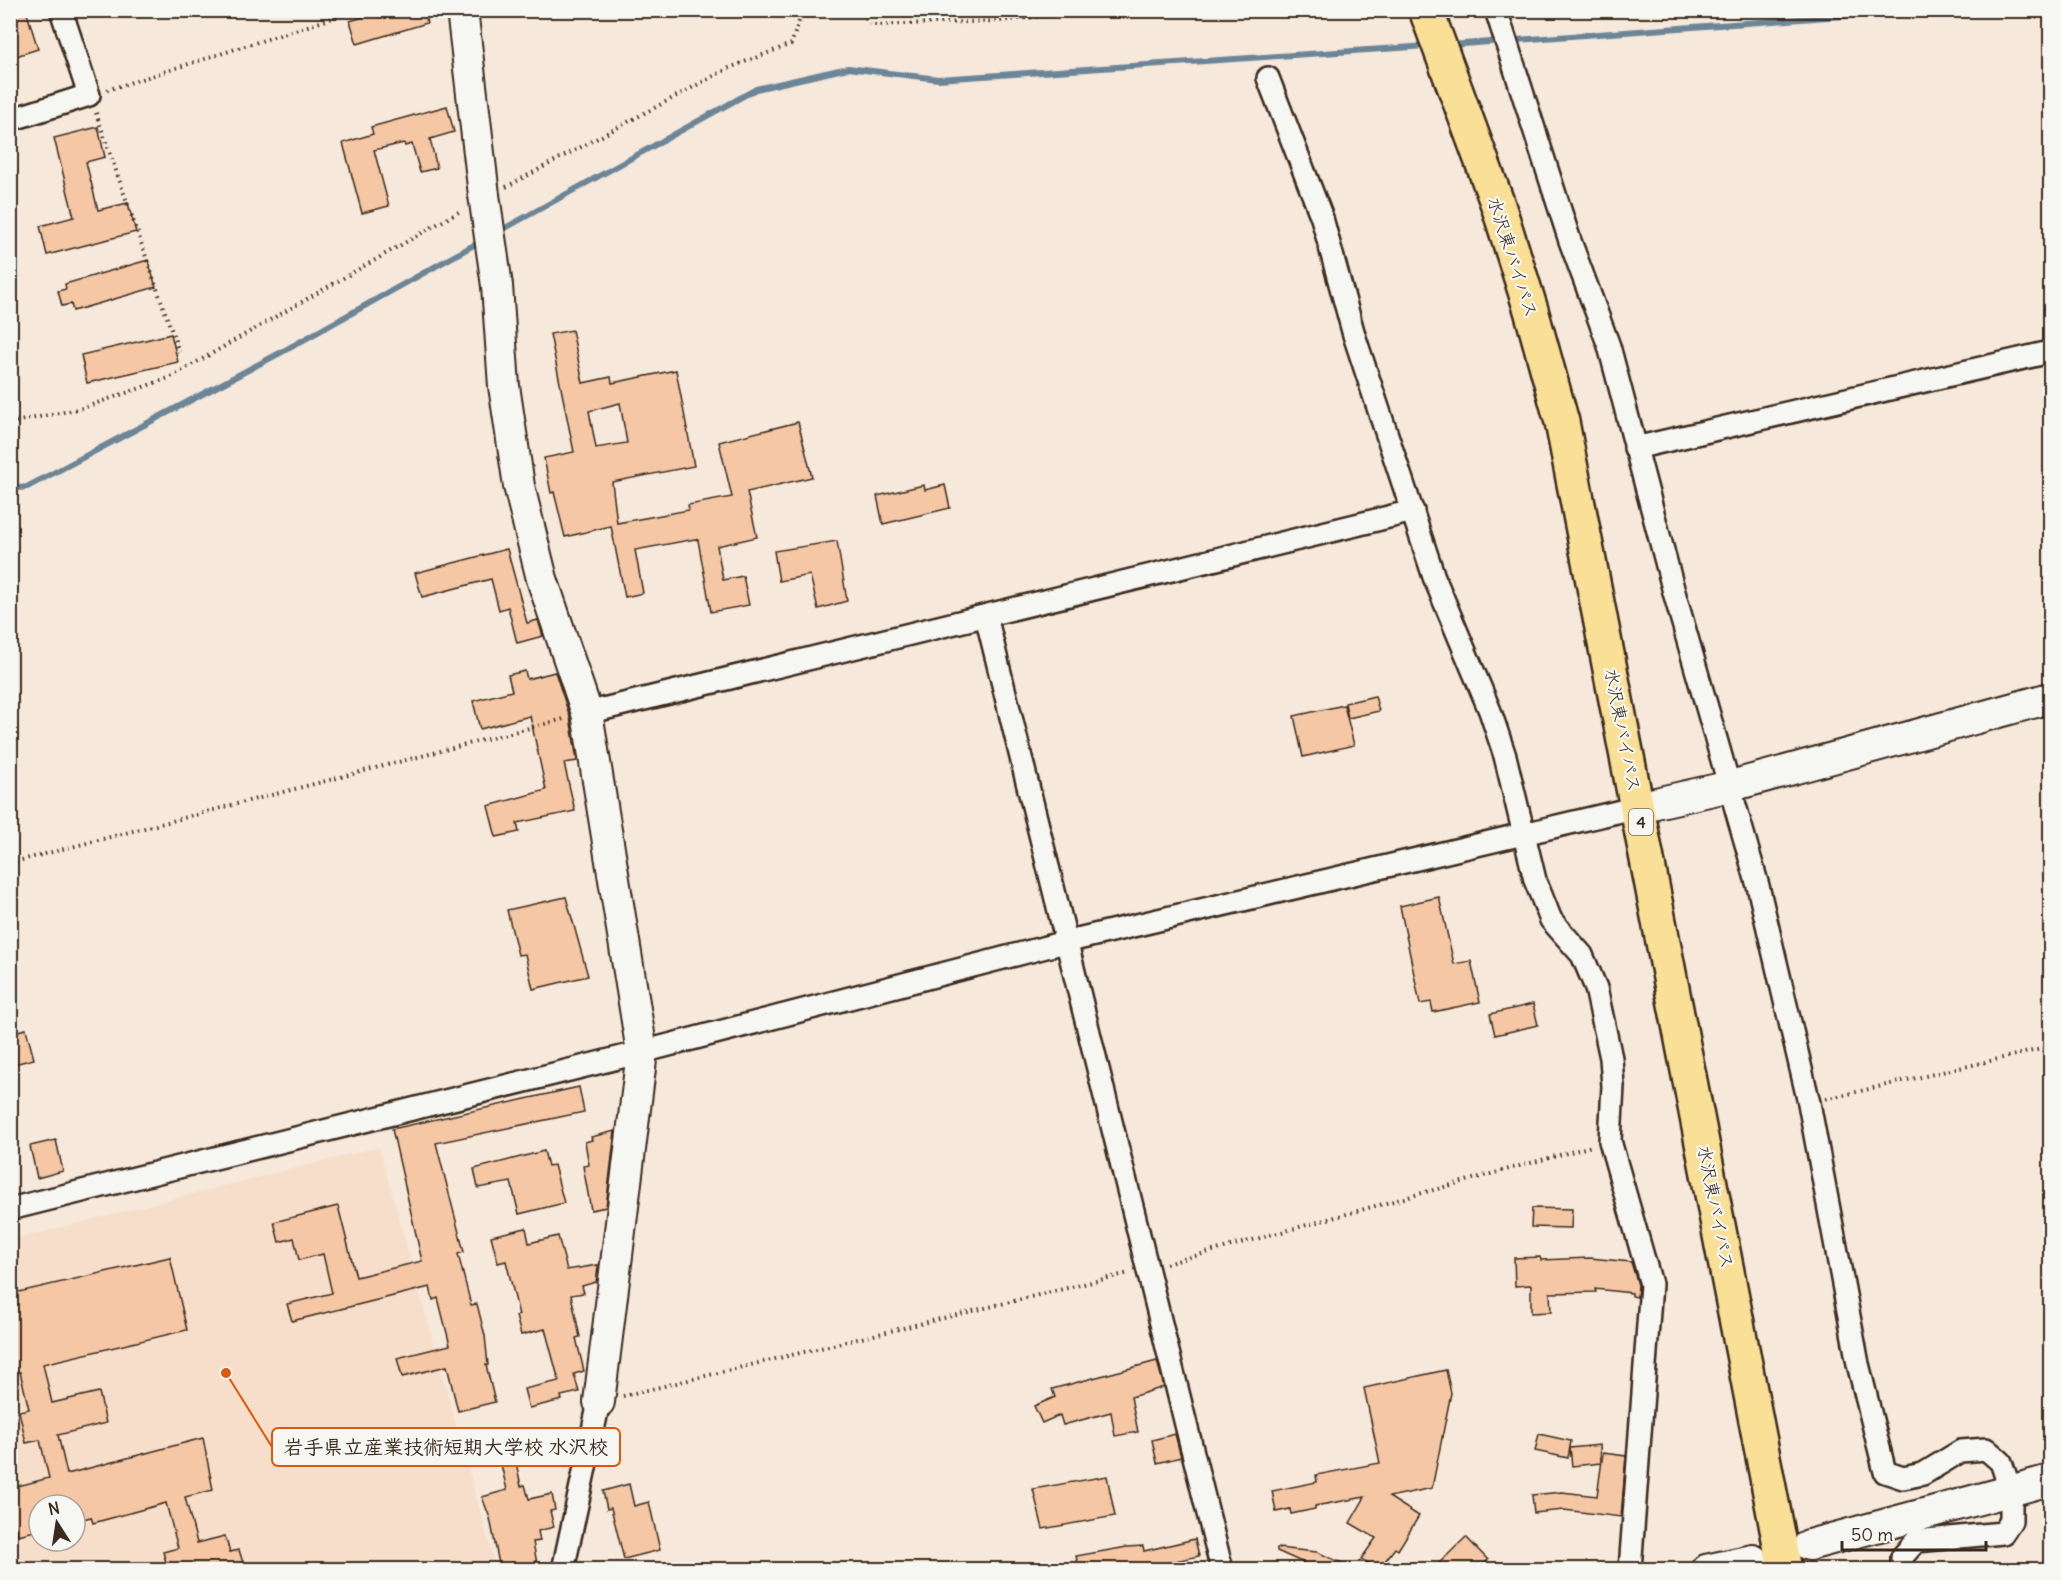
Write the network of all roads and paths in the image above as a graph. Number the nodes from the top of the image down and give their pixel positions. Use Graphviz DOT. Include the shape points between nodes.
graph roads {
  1 [pos="61,10"];
  2 [pos="358,10"];
  3 [pos="462,10"];
  4 [pos="803,10"];
  5 [pos="857,10"];
  6 [pos="1095,10"];
  7 [pos="1426,10"];
  8 [pos="1496,10"];
  9 [pos="1268,78"];
  10 [pos="89,95"];
  11 [pos="10,120"];
  12 [pos="483,198"];
  13 [pos="179,352"];
  14 [pos="2050,352"];
  15 [pos="10,423"];
  16 [pos="1635,448"];
  17 [pos="1413,511"];
  18 [pos="986,616"];
  19 [pos="2050,698"];
  20 [pos="587,713"];
  21 [pos="1731,786"];
  22 [pos="1638,807"];
  23 [pos="1524,836"];
  24 [pos="10,863"];
  25 [pos="1069,941"];
  26 [pos="2050,1047"];
  27 [pos="642,1052"];
  28 [pos="1809,1103"];
  29 [pos="1610,1141"];
  30 [pos="10,1209"];
  31 [pos="1149,1269"];
  32 [pos="599,1402"];
  33 [pos="2050,1480"];
  34 [pos="2011,1492"];
  35 [pos="1809,1545"];
  36 [pos="1753,1560"];
  37 [pos="563,1569"];
  38 [pos="1222,1569"];
  39 [pos="1630,1569"];
  40 [pos="1706,1569"];
  41 [pos="1785,1569"];
  42 [pos="1902,1569"];
  1 -- 10 [label="street"];
  2 -- 10 [label="path"];
  3 -- 12 [label="street"];
  4 -- 12 [label="path" via="791,45 729,68"];
  5 -- 6 [label="path" via="871,26 1000,21"];
  7 -- 22 [label="highway, 水沢東バイパス / 4" via="1498,205 1562,422"];
  8 -- 16 [label="street" via="1570,241 1609,346"];
  9 -- 17 [label="street" via="1322,218 1354,334"];
  10 -- 11 [label="street"];
  10 -- 13 [label="path"];
  12 -- 15 [label="path" via="169,378 83,408"];
  12 -- 20 [label="street, bridge" via="519,486 542,579"];
  14 -- 16 [label="street"];
  16 -- 21 [label="street"];
  17 -- 18 [label="street"];
  17 -- 23 [label="street" via="1438,587 1490,711"];
  18 -- 20 [label="street"];
  18 -- 25 [label="street"];
  19 -- 21 [label="street"];
  20 -- 24 [label="path"];
  20 -- 27 [label="street"];
  21 -- 22 [label="street"];
  21 -- 28 [label="street"];
  22 -- 23 [label="street"];
  22 -- 41 [label="highway, 水沢東バイパス / 4"];
  23 -- 25 [label="street"];
  23 -- 29 [label="street" via="1551,920 1582,955 1596,988 1614,1086"];
  25 -- 27 [label="street"];
  25 -- 31 [label="street"];
  26 -- 28 [label="path"];
  27 -- 30 [label="street"];
  27 -- 32 [label="street"];
  28 -- 34 [label="street" via="1858,1364 1885,1472 1903,1478 1923,1474 1961,1452 1986,1449 2001,1462"];
  29 -- 31 [label="path"];
  29 -- 39 [label="street" via="1652,1284"];
  31 -- 32 [label="path"];
  31 -- 38 [label="street"];
  32 -- 37 [label="street"];
  33 -- 34 [label="street"];
  34 -- 35 [label="street"];
  34 -- 42 [label="street" via="2011,1521 2003,1533 1916,1541 1902,1557"];
  36 -- 40 [label="street"];
}
